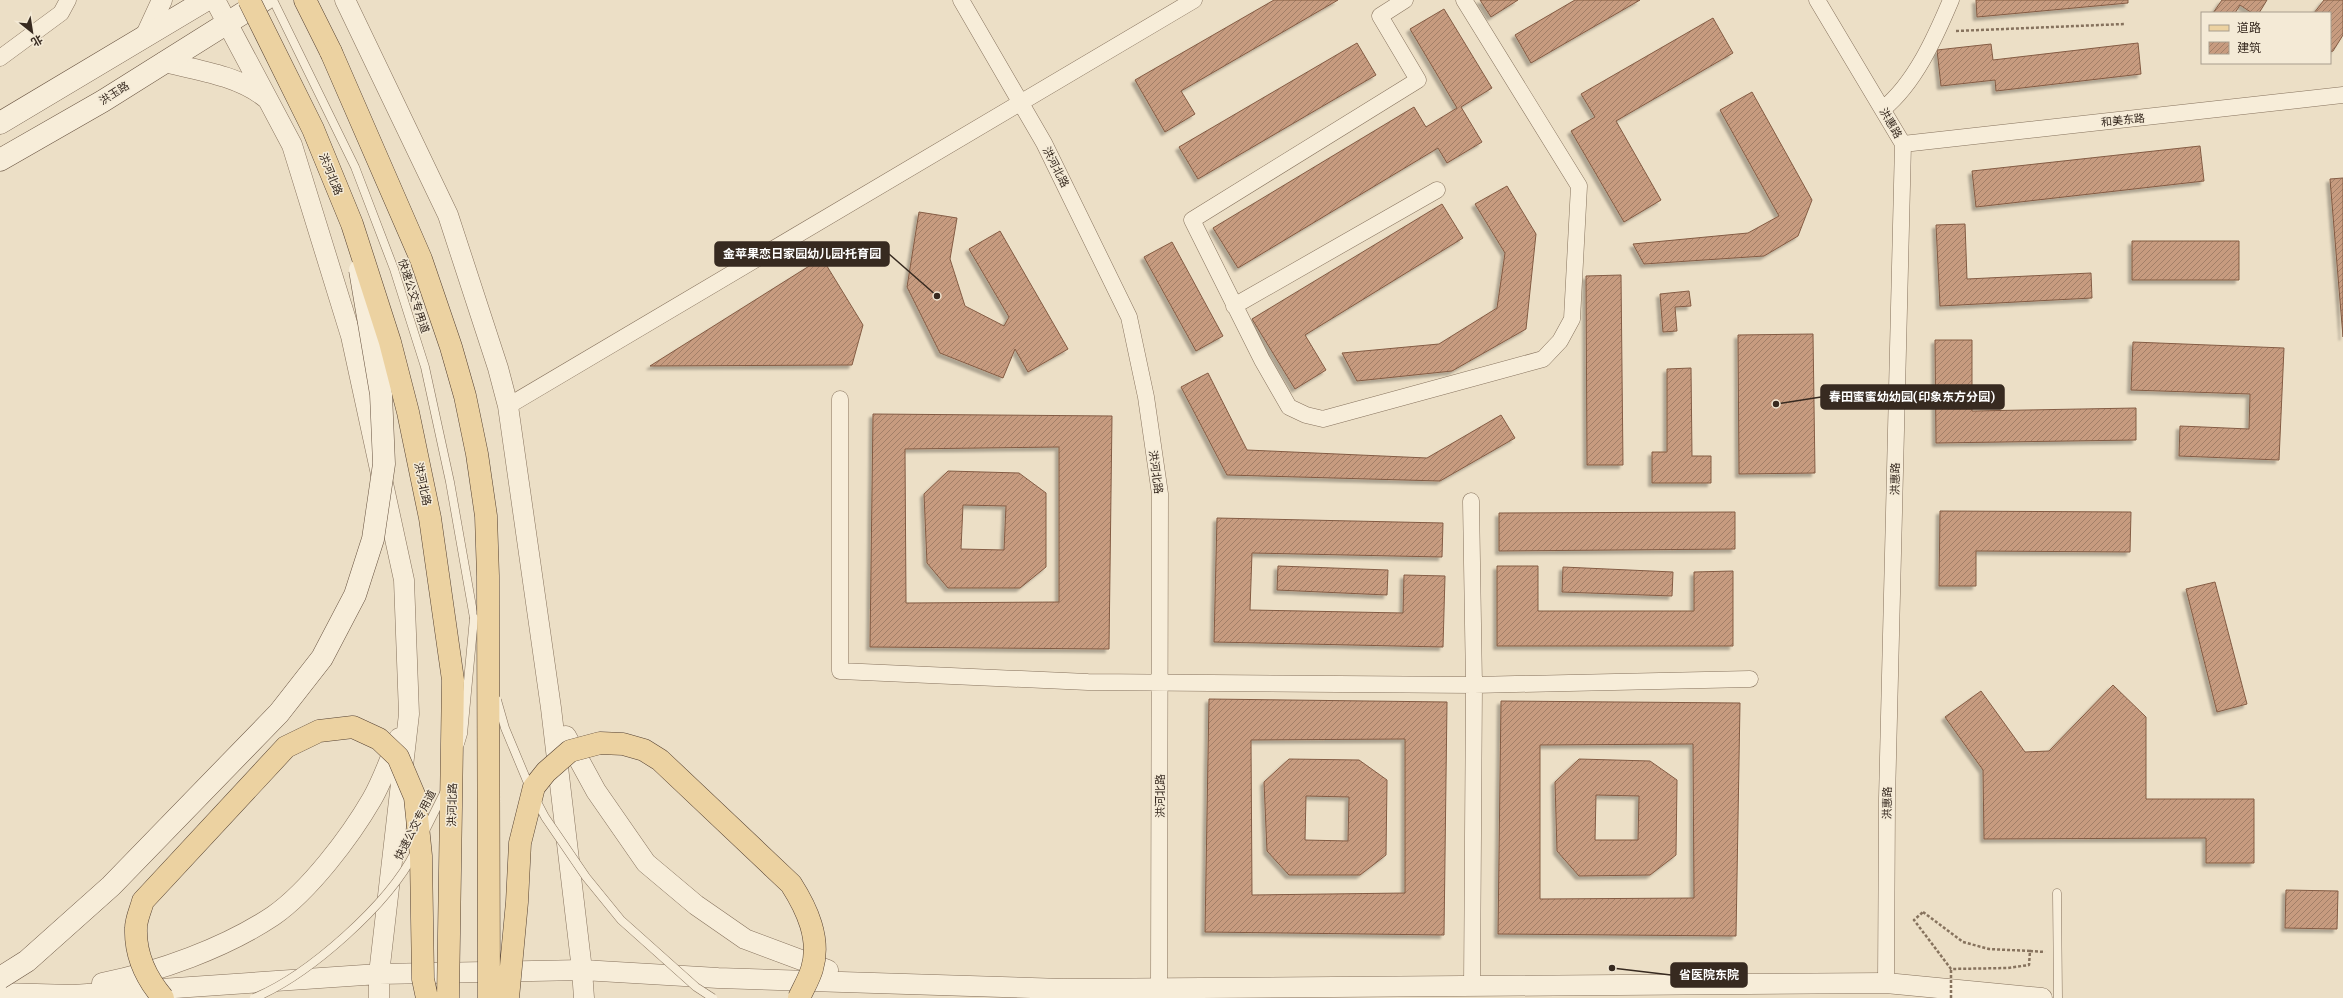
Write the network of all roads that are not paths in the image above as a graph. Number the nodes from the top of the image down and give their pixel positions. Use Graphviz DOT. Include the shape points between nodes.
graph roads {
  1 [pos="68,0"];
  2 [pos="162,0"];
  3 [pos="206,0"];
  4 [pos="215,0"];
  5 [pos="249,0"];
  6 [pos="264,0"];
  7 [pos="273,0"];
  8 [pos="305,0"];
  9 [pos="345,0"];
  10 [pos="961,0"];
  11 [pos="1194,0"];
  12 [pos="1405,0"];
  13 [pos="1464,0"];
  14 [pos="1817,0"];
  15 [pos="1951,0"];
  16 [pos="226,23"];
  17 [pos="144,37"];
  18 [pos="0,58"];
  19 [pos="164,62"];
  20 [pos="2343,95"];
  21 [pos="267,99"];
  22 [pos="1021,102"];
  23 [pos="1883,109"];
  24 [pos="0,123"];
  25 [pos="1903,144"];
  26 [pos="0,160"];
  27 [pos="1437,190"];
  28 [pos="352,224"];
  29 [pos="1234,306"];
  30 [pos="840,399"];
  31 [pos="508,406"];
  32 [pos="1471,501"];
  33 [pos="474,618"];
  34 [pos="1750,679"];
  35 [pos="1161,682"];
  36 [pos="1474,685"];
  37 [pos="551,708"];
  38 [pos="409,714"];
  39 [pos="2057,893"];
  40 [pos="582,970"];
  41 [pos="379,974"];
  42 [pos="0,978"];
  43 [pos="860,982"];
  44 [pos="1886,983"];
  45 [pos="1472,986"];
  46 [pos="1159,988"];
  47 [pos="0,993"];
  48 [pos="42,994"];
  49 [pos="163,998"];
  50 [pos="254,998"];
  51 [pos="379,998"];
  52 [pos="427,998"];
  53 [pos="448,998"];
  54 [pos="489,998"];
  55 [pos="508,998"];
  56 [pos="584,998"];
  57 [pos="713,998"];
  58 [pos="799,998"];
  59 [pos="2042,998"];
  60 [pos="2058,998"];
  1 -- 18 [label="street" via="61,13"];
  2 -- 17 [label="street"];
  3 -- 17 [label="main road"];
  4 -- 16 [label="street"];
  5 -- 28 [label="main road, 洪河北路, bridge" via="313,129"];
  6 -- 16 [label="main road, 洪玉路"];
  7 -- 33 [label="lane, 快速公交专用道" via="355,167 394,269 427,375"];
  8 -- 54 [label="main road, bridge" via="334,59 421,259 459,375 477,454 486,516 488,576"];
  9 -- 31 [label="street" via="448,215"];
  10 -- 22 [label="street, 洪河北路"];
  11 -- 22 [label="street"];
  12 -- 29 [label="street" via="1380,16 1418,80 1192,220"];
  13 -- 29 [label="street" via="1579,186 1572,319 1560,341 1542,359 1324,419 1306,415 1289,407"];
  14 -- 23 [label="street, 洪惠路"];
  15 -- 23 [label="street" via="1928,50 1898,97"];
  16 -- 19 [label="main road, 洪玉路"];
  16 -- 21 [label="street"];
  17 -- 24 [label="main road"];
  19 -- 21 [label="street" via="200,70 253,88"];
  19 -- 26 [label="main road, 洪玉路"];
  20 -- 25 [label="street, 和美东路"];
  21 -- 38 [label="street" via="292,145 351,336 404,580"];
  22 -- 31 [label="street"];
  22 -- 35 [label="street, 洪河北路" via="1044,143 1129,317 1146,397 1160,494"];
  23 -- 25 [label="street, 洪惠路"];
  25 -- 44 [label="street, 洪惠路" via="1886,799"];
  27 -- 29 [label="street"];
  28 -- 42 [label="main road, bridge" via="380,394 384,464 373,539 355,595 322,658 279,713 111,886 27,961"];
  28 -- 53 [label="main road, 洪河北路, bridge" via="390,342 408,412 430,518 453,680"];
  30 -- 35 [label="street" via="840,671 1088,682"];
  31 -- 37 [label="street"];
  32 -- 36 [label="street"];
  33 -- 50 [label="lane, 快速公交专用道, bridge" via="463,734 444,794 408,865 366,916 319,959"];
  33 -- 57 [label="lane, 快速公交专用道, bridge" via="505,728 520,769 545,817 586,877 621,920 696,987"];
  34 -- 36 [label="street"];
  35 -- 36 [label="street"];
  35 -- 46 [label="street, 洪河北路"];
  36 -- 45 [label="street"];
  37 -- 40 [label="street"];
  37 -- 43 [label="street" via="596,791 646,863 696,905 745,939"];
  38 -- 41 [label="street"];
  38 -- 48 [label="street" via="372,799 321,873 273,916 211,949 126,978"];
  39 -- 60 [label="lane"];
  40 -- 41 [label="street"];
  40 -- 43 [label="street" via="718,978"];
  40 -- 56 [label="street"];
  41 -- 48 [label="street" via="73,996"];
  41 -- 51 [label="street"];
  43 -- 46 [label="street" via="1063,989"];
  44 -- 45 [label="street"];
  44 -- 59 [label="street"];
  45 -- 46 [label="street"];
  47 -- 48 [label="street"];
  49 -- 52 [label="main road, bridge" via="148,980 138,952 135,926 143,901 286,747 319,731 353,727 379,739 398,757 415,797 421,856 422,979"];
  55 -- 58 [label="main road, bridge" via="520,844 534,787 546,772 570,751 600,743 623,744 660,760 792,884 805,906 815,941 812,969"];
}
